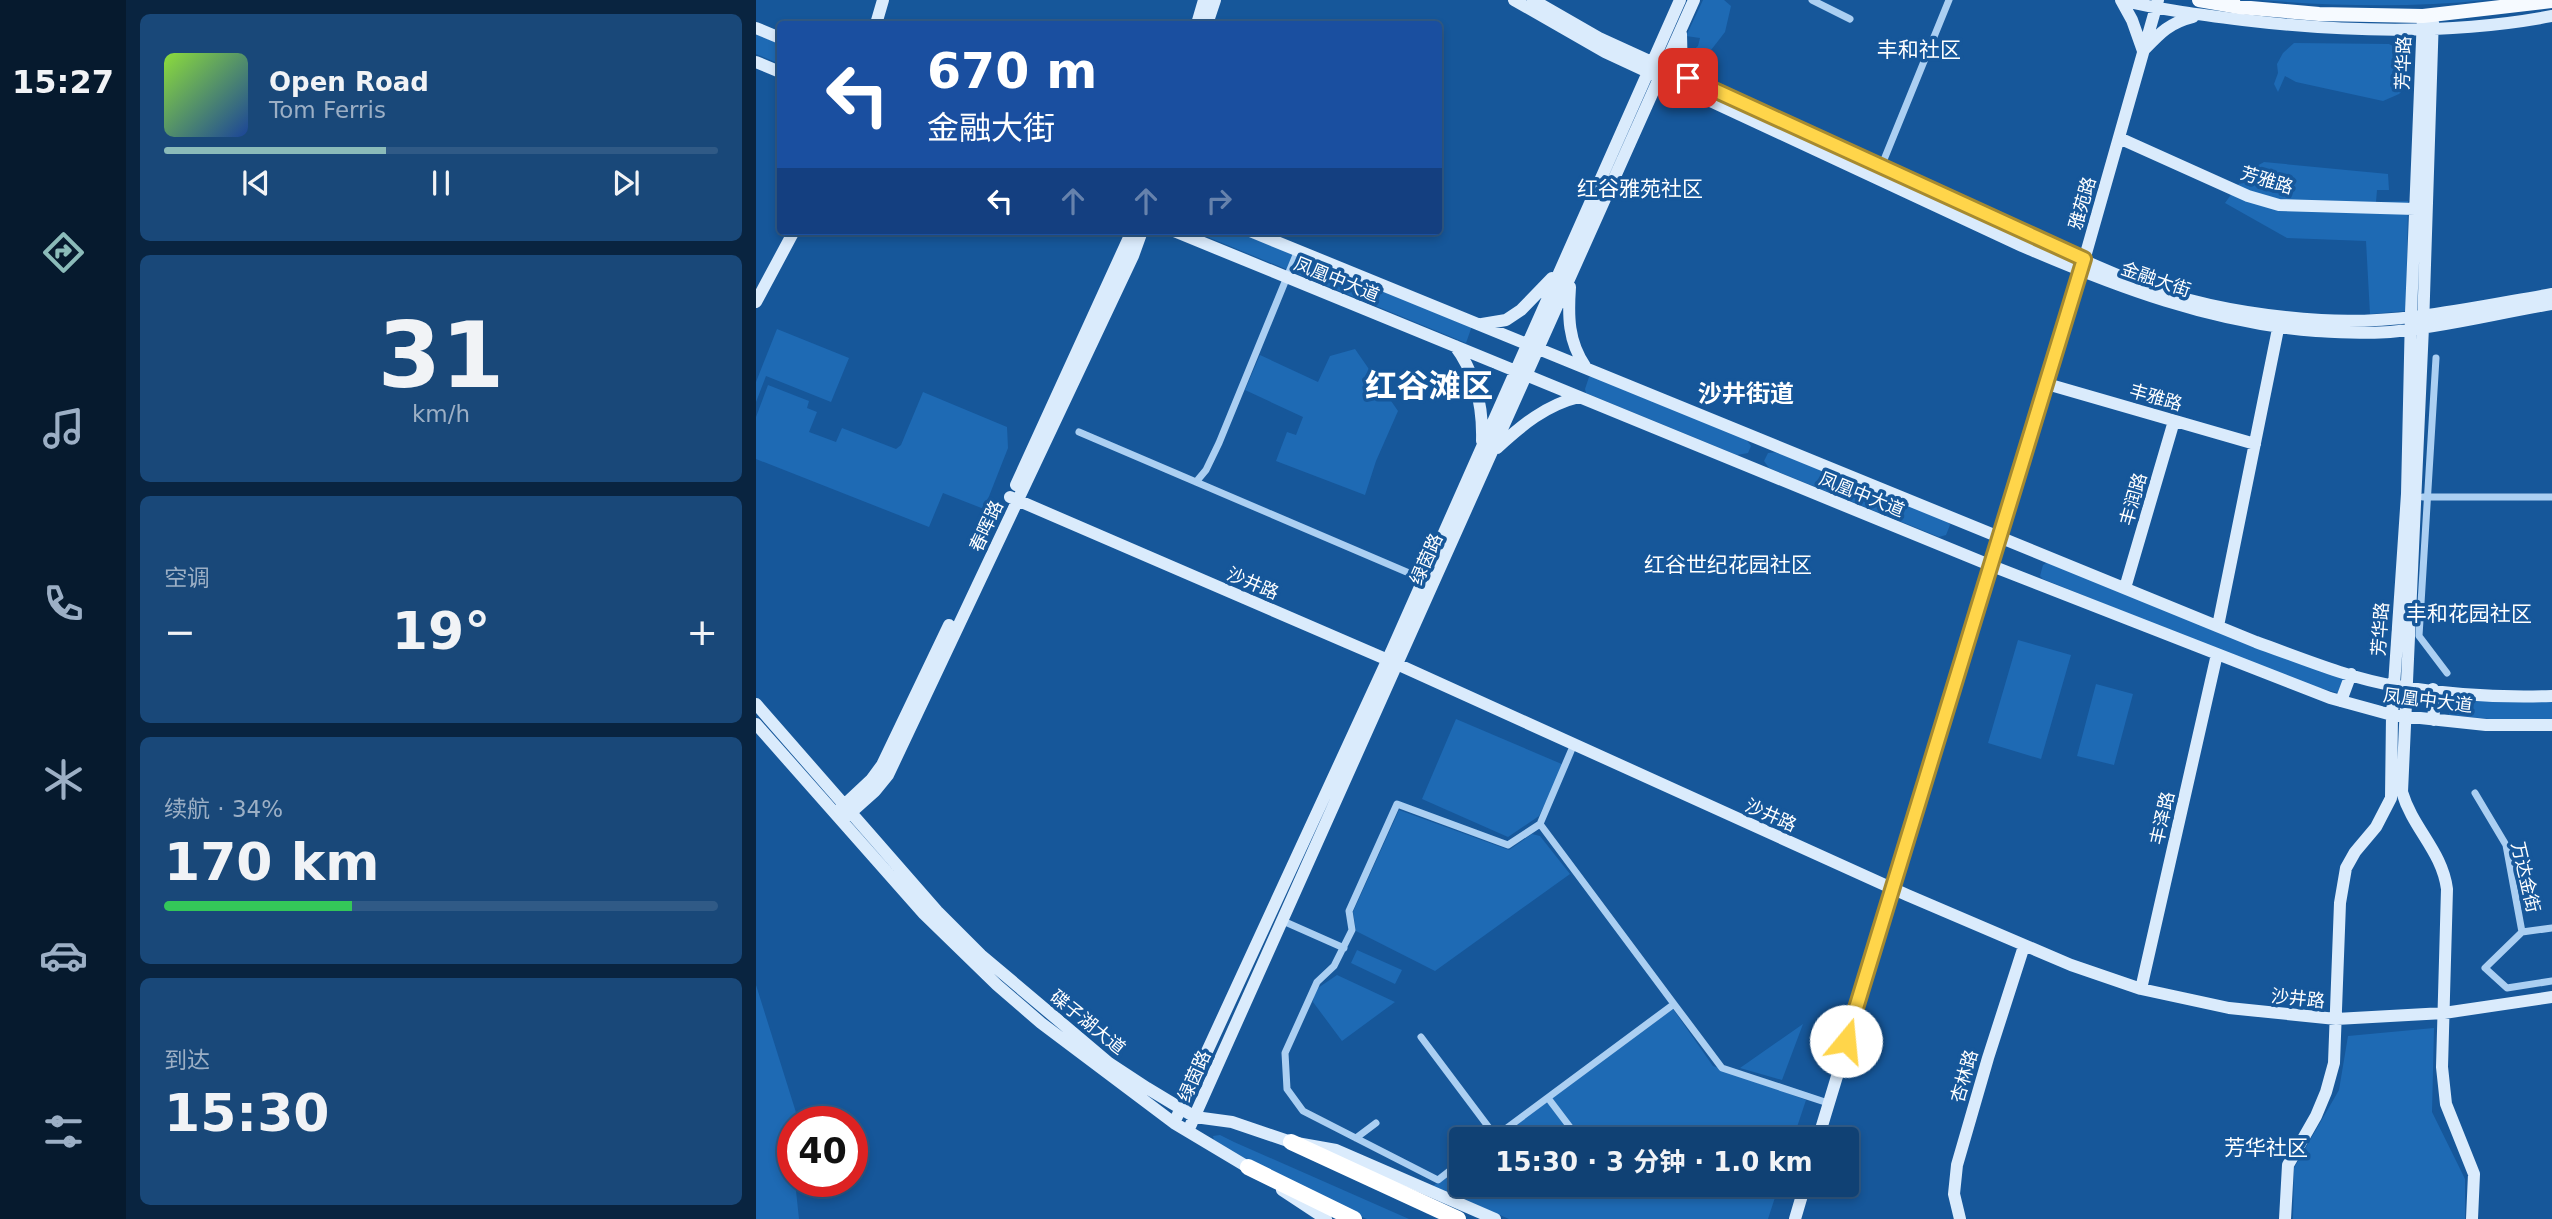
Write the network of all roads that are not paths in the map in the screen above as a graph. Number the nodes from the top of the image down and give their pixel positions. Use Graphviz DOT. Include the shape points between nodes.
graph roads {
  1 [pos="883,0"];
  2 [pos="1204,0"];
  3 [pos="1215,0"];
  4 [pos="1514,0"];
  5 [pos="1533,0"];
  6 [pos="1680,0"];
  7 [pos="1694,0"];
  8 [pos="1812,0"];
  9 [pos="1949,0"];
  10 [pos="2121,0"];
  11 [pos="2552,1"];
  12 [pos="2157,4"];
  13 [pos="2200,7"];
  14 [pos="2552,16"];
  15 [pos="1850,19"];
  16 [pos="877,21"];
  17 [pos="1198,21"];
  18 [pos="1209,21"];
  19 [pos="2427,22"];
  20 [pos="756,27"];
  21 [pos="1681,31"];
  22 [pos="777,37"];
  23 [pos="2143,51"];
  24 [pos="756,62"];
  25 [pos="1656,70"];
  26 [pos="777,71"];
  27 [pos="1679,80"];
  28 [pos="1634,135"];
  29 [pos="2119,138"];
  30 [pos="1881,167"];
  31 [pos="2415,209"];
  32 [pos="792,235"];
  33 [pos="1130,235"];
  34 [pos="1141,235"];
  35 [pos="1184,235"];
  36 [pos="1260,235"];
  37 [pos="1298,250"];
  38 [pos="2082,265"];
  39 [pos="1565,273"];
  40 [pos="1286,277"];
  41 [pos="2552,294"];
  42 [pos="756,302"];
  43 [pos="2552,304"];
  44 [pos="2280,321"];
  45 [pos="2417,323"];
  46 [pos="1481,324"];
  47 [pos="1533,345"];
  48 [pos="1455,346"];
  49 [pos="2435,358"];
  50 [pos="1586,366"];
  51 [pos="1521,373"];
  52 [pos="2047,384"];
  53 [pos="1579,397"];
  54 [pos="2174,421"];
  55 [pos="1079,432"];
  56 [pos="2255,444"];
  57 [pos="1487,450"];
  58 [pos="1196,482"];
  59 [pos="2421,497"];
  60 [pos="1014,498"];
  61 [pos="2552,498"];
  62 [pos="2000,536"];
  63 [pos="1992,566"];
  64 [pos="1423,579"];
  65 [pos="2125,588"];
  66 [pos="2218,626"];
  67 [pos="2217,654"];
  68 [pos="1393,662"];
  69 [pos="2447,673"];
  70 [pos="2351,674"];
  71 [pos="2394,685"];
  72 [pos="2408,687"];
  73 [pos="2432,689"];
  74 [pos="2552,696"];
  75 [pos="2342,701"];
  76 [pos="756,704"];
  77 [pos="2392,715"];
  78 [pos="2407,717"];
  79 [pos="2434,720"];
  80 [pos="756,724"];
  81 [pos="2552,725"];
  82 [pos="1574,744"];
  83 [pos="2475,793"];
  84 [pos="843,813"];
  85 [pos="1540,824"];
  86 [pos="1893,889"];
  87 [pos="1283,921"];
  88 [pos="2552,928"];
  89 [pos="2522,932"];
  90 [pos="2024,946"];
  91 [pos="1344,948"];
  92 [pos="2552,981"];
  93 [pos="2141,989"];
  94 [pos="2552,997"];
  95 [pos="1674,1004"];
  96 [pos="2444,1013"];
  97 [pos="2336,1019"];
  98 [pos="1421,1037"];
  99 [pos="1548,1098"];
  100 [pos="1828,1103"];
  101 [pos="1182,1108"];
  102 [pos="1195,1117"];
  103 [pos="1174,1123"];
  104 [pos="1376,1123"];
  105 [pos="1486,1127"];
  106 [pos="1509,1127"];
  107 [pos="1570,1127"];
  108 [pos="1821,1127"];
  109 [pos="1188,1131"];
  110 [pos="1356,1138"];
  111 [pos="1291,1142"];
  112 [pos="1248,1167"];
  113 [pos="1449,1171"];
  114 [pos="1801,1197"];
  115 [pos="1349,1217"];
  116 [pos="1326,1219"];
  117 [pos="1458,1219"];
  118 [pos="1495,1219"];
  119 [pos="1795,1219"];
  120 [pos="1960,1219"];
  121 [pos="2285,1219"];
  122 [pos="2472,1219"];
  1 -- 16 [label="street"];
  2 -- 17 [label="street"];
  3 -- 18 [label="street"];
  4 -- 25 [label="street, 金融大街" via="1605,52"];
  5 -- 25 [label="street, 金融大街"];
  6 -- 25 [label="street, 绿茵路"];
  7 -- 21 [label="street, 绿茵路"];
  8 -- 15 [label="street"];
  9 -- 30 [label="street"];
  10 -- 12 [label="street"];
  10 -- 23 [label="street"];
  11 -- 19 [label="main road"];
  12 -- 13 [label="street"];
  12 -- 23 [label="street, 雅苑路"];
  13 -- 19 [label="main road"];
  13 -- 23 [label="street" via="2162,31"];
  14 -- 19 [label="street"];
  19 -- 31 [label="street, 芳华路"];
  19 -- 45 [label="street, 芳华路"];
  20 -- 22 [label="street"];
  21 -- 25 [label="street, 绿茵路"];
  21 -- 27 [label="street"];
  23 -- 29 [label="street, 雅苑路"];
  24 -- 26 [label="street"];
  25 -- 27 [label="street, 金融大街"];
  25 -- 28 [label="street, 绿茵路"];
  25 -- 39 [label="street, 绿茵路"];
  27 -- 28 [label="street" via="1659,93 1643,127"];
  27 -- 30 [label="street, 金融大街"];
  27 -- 38 [label="street, 金融大街"];
  28 -- 39 [label="street, 绿茵路"];
  29 -- 31 [label="street, 芳雅路" via="2248,196 2279,205"];
  29 -- 38 [label="street, 雅苑路"];
  30 -- 38 [label="street, 金融大街"];
  31 -- 45 [label="street, 芳华路"];
  32 -- 42 [label="street"];
  33 -- 60 [label="street, 春晖路"];
  34 -- 60 [label="street, 春晖路"];
  35 -- 40 [label="street, 凤凰中大道"];
  36 -- 37 [label="street, 凤凰中大道"];
  37 -- 40 [label="street"];
  37 -- 46 [label="street, 凤凰中大道"];
  38 -- 44 [label="street, 金融大街" via="2192,300"];
  38 -- 52 [label="street, 雅苑路"];
  39 -- 46 [label="street" via="1506,320"];
  39 -- 47 [label="street, 绿茵路"];
  39 -- 50 [label="street" via="1568,324"];
  40 -- 48 [label="street, 凤凰中大道"];
  40 -- 58 [label="street" via="1219,443"];
  41 -- 45 [label="street, 金融大街"];
  43 -- 45 [label="street, 金融大街"];
  44 -- 45 [label="street, 金融大街"];
  44 -- 56 [label="street"];
  45 -- 59 [label="street, 芳华路"];
  45 -- 71 [label="street, 芳华路"];
  46 -- 47 [label="street, 凤凰中大道"];
  47 -- 50 [label="street, 凤凰中大道"];
  47 -- 51 [label="street, 绿茵路"];
  48 -- 51 [label="street, 凤凰中大道"];
  48 -- 57 [label="street" via="1479,396"];
  49 -- 59 [label="street"];
  50 -- 62 [label="street, 凤凰中大道"];
  51 -- 53 [label="street, 凤凰中大道"];
  51 -- 57 [label="street, 绿茵路"];
  52 -- 54 [label="street, 丰雅路"];
  52 -- 62 [label="street, 雅苑路"];
  53 -- 57 [label="street" via="1535,415"];
  53 -- 63 [label="street, 凤凰中大道"];
  54 -- 56 [label="street, 丰雅路"];
  54 -- 65 [label="street, 丰润路"];
  55 -- 58 [label="street"];
  56 -- 66 [label="street"];
  57 -- 64 [label="street, 绿茵路"];
  57 -- 68 [label="street, 绿茵路"];
  58 -- 64 [label="street"];
  59 -- 61 [label="street"];
  59 -- 69 [label="street" via="2419,636"];
  59 -- 72 [label="street, 芳华路"];
  60 -- 68 [label="street, 沙井路"];
  60 -- 84 [label="street, 春晖路" via="883,765"];
  62 -- 63 [label="street, 雅苑路"];
  62 -- 65 [label="street, 凤凰中大道"];
  63 -- 67 [label="street, 凤凰中大道"];
  63 -- 86 [label="street, 雅苑路"];
  64 -- 68 [label="street, 绿茵路"];
  65 -- 66 [label="street, 凤凰中大道"];
  66 -- 70 [label="street, 凤凰中大道"];
  67 -- 75 [label="street, 凤凰中大道"];
  67 -- 93 [label="street, 丰泽路"];
  68 -- 82 [label="street, 沙井路"];
  68 -- 87 [label="street, 绿茵路" via="1375,716"];
  68 -- 101 [label="street, 绿茵路"];
  70 -- 71 [label="street, 凤凰中大道"];
  70 -- 75 [label="street"];
  71 -- 72 [label="street, 凤凰中大道"];
  71 -- 77 [label="street, 芳华路"];
  72 -- 73 [label="street, 凤凰中大道"];
  72 -- 78 [label="street, 芳华路"];
  73 -- 74 [label="street, 凤凰中大道"];
  73 -- 79 [label="street"];
  75 -- 77 [label="street, 凤凰中大道"];
  76 -- 84 [label="street, 碟子湖大道"];
  77 -- 78 [label="street, 凤凰中大道"];
  77 -- 97 [label="street, 芳华路" via="2391,798 2346,869 2340,903"];
  78 -- 79 [label="street, 凤凰中大道"];
  78 -- 96 [label="street, 芳华路" via="2402,792 2407,812 2445,872"];
  79 -- 81 [label="street, 凤凰中大道"];
  80 -- 84 [label="street, 碟子湖大道"];
  82 -- 85 [label="street"];
  82 -- 86 [label="street, 沙井路"];
  83 -- 89 [label="street, 万达金街" via="2506,845"];
  84 -- 101 [label="street, 碟子湖大道" via="981,955 1109,1063"];
  84 -- 103 [label="street, 碟子湖大道" via="924,914 997,985"];
  85 -- 91 [label="street" via="1508,845 1397,804 1349,911 1352,930"];
  85 -- 95 [label="street"];
  86 -- 90 [label="street, 沙井路"];
  86 -- 100 [label="street, 雅苑路"];
  87 -- 91 [label="street"];
  87 -- 102 [label="street, 绿茵路"];
  88 -- 89 [label="street, 万达金街"];
  89 -- 92 [label="street, 万达金街" via="2485,968 2507,988"];
  90 -- 93 [label="street, 沙井路"];
  90 -- 120 [label="street, 杏林路" via="1957,1165 1954,1194"];
  91 -- 110 [label="street" via="1317,982 1285,1052 1287,1089 1303,1111"];
  93 -- 97 [label="street, 沙井路" via="2229,1007"];
  94 -- 96 [label="street, 沙井路"];
  95 -- 99 [label="street"];
  95 -- 100 [label="street" via="1722,1068"];
  96 -- 97 [label="street, 沙井路"];
  96 -- 122 [label="street, 芳华路" via="2446,1104 2474,1174"];
  97 -- 121 [label="street, 芳华路" via="2334,1063 2326,1092 2288,1165"];
  98 -- 105 [label="street"];
  99 -- 106 [label="street"];
  99 -- 107 [label="street"];
  100 -- 108 [label="street, 雅苑路"];
  101 -- 102 [label="street, 碟子湖大道"];
  101 -- 103 [label="street, 绿茵路"];
  102 -- 109 [label="street, 绿茵路"];
  102 -- 111 [label="street, 碟子湖大道" via="1232,1122"];
  103 -- 109 [label="street, 碟子湖大道"];
  104 -- 110 [label="street"];
  109 -- 112 [label="street, 碟子湖大道"];
  110 -- 113 [label="street" via="1438,1180"];
  111 -- 117 [label="highway"];
  111 -- 118 [label="street, 碟子湖大道" via="1336,1150"];
  112 -- 115 [label="highway"];
  112 -- 116 [label="street, 碟子湖大道"];
  114 -- 119 [label="street"];
}
